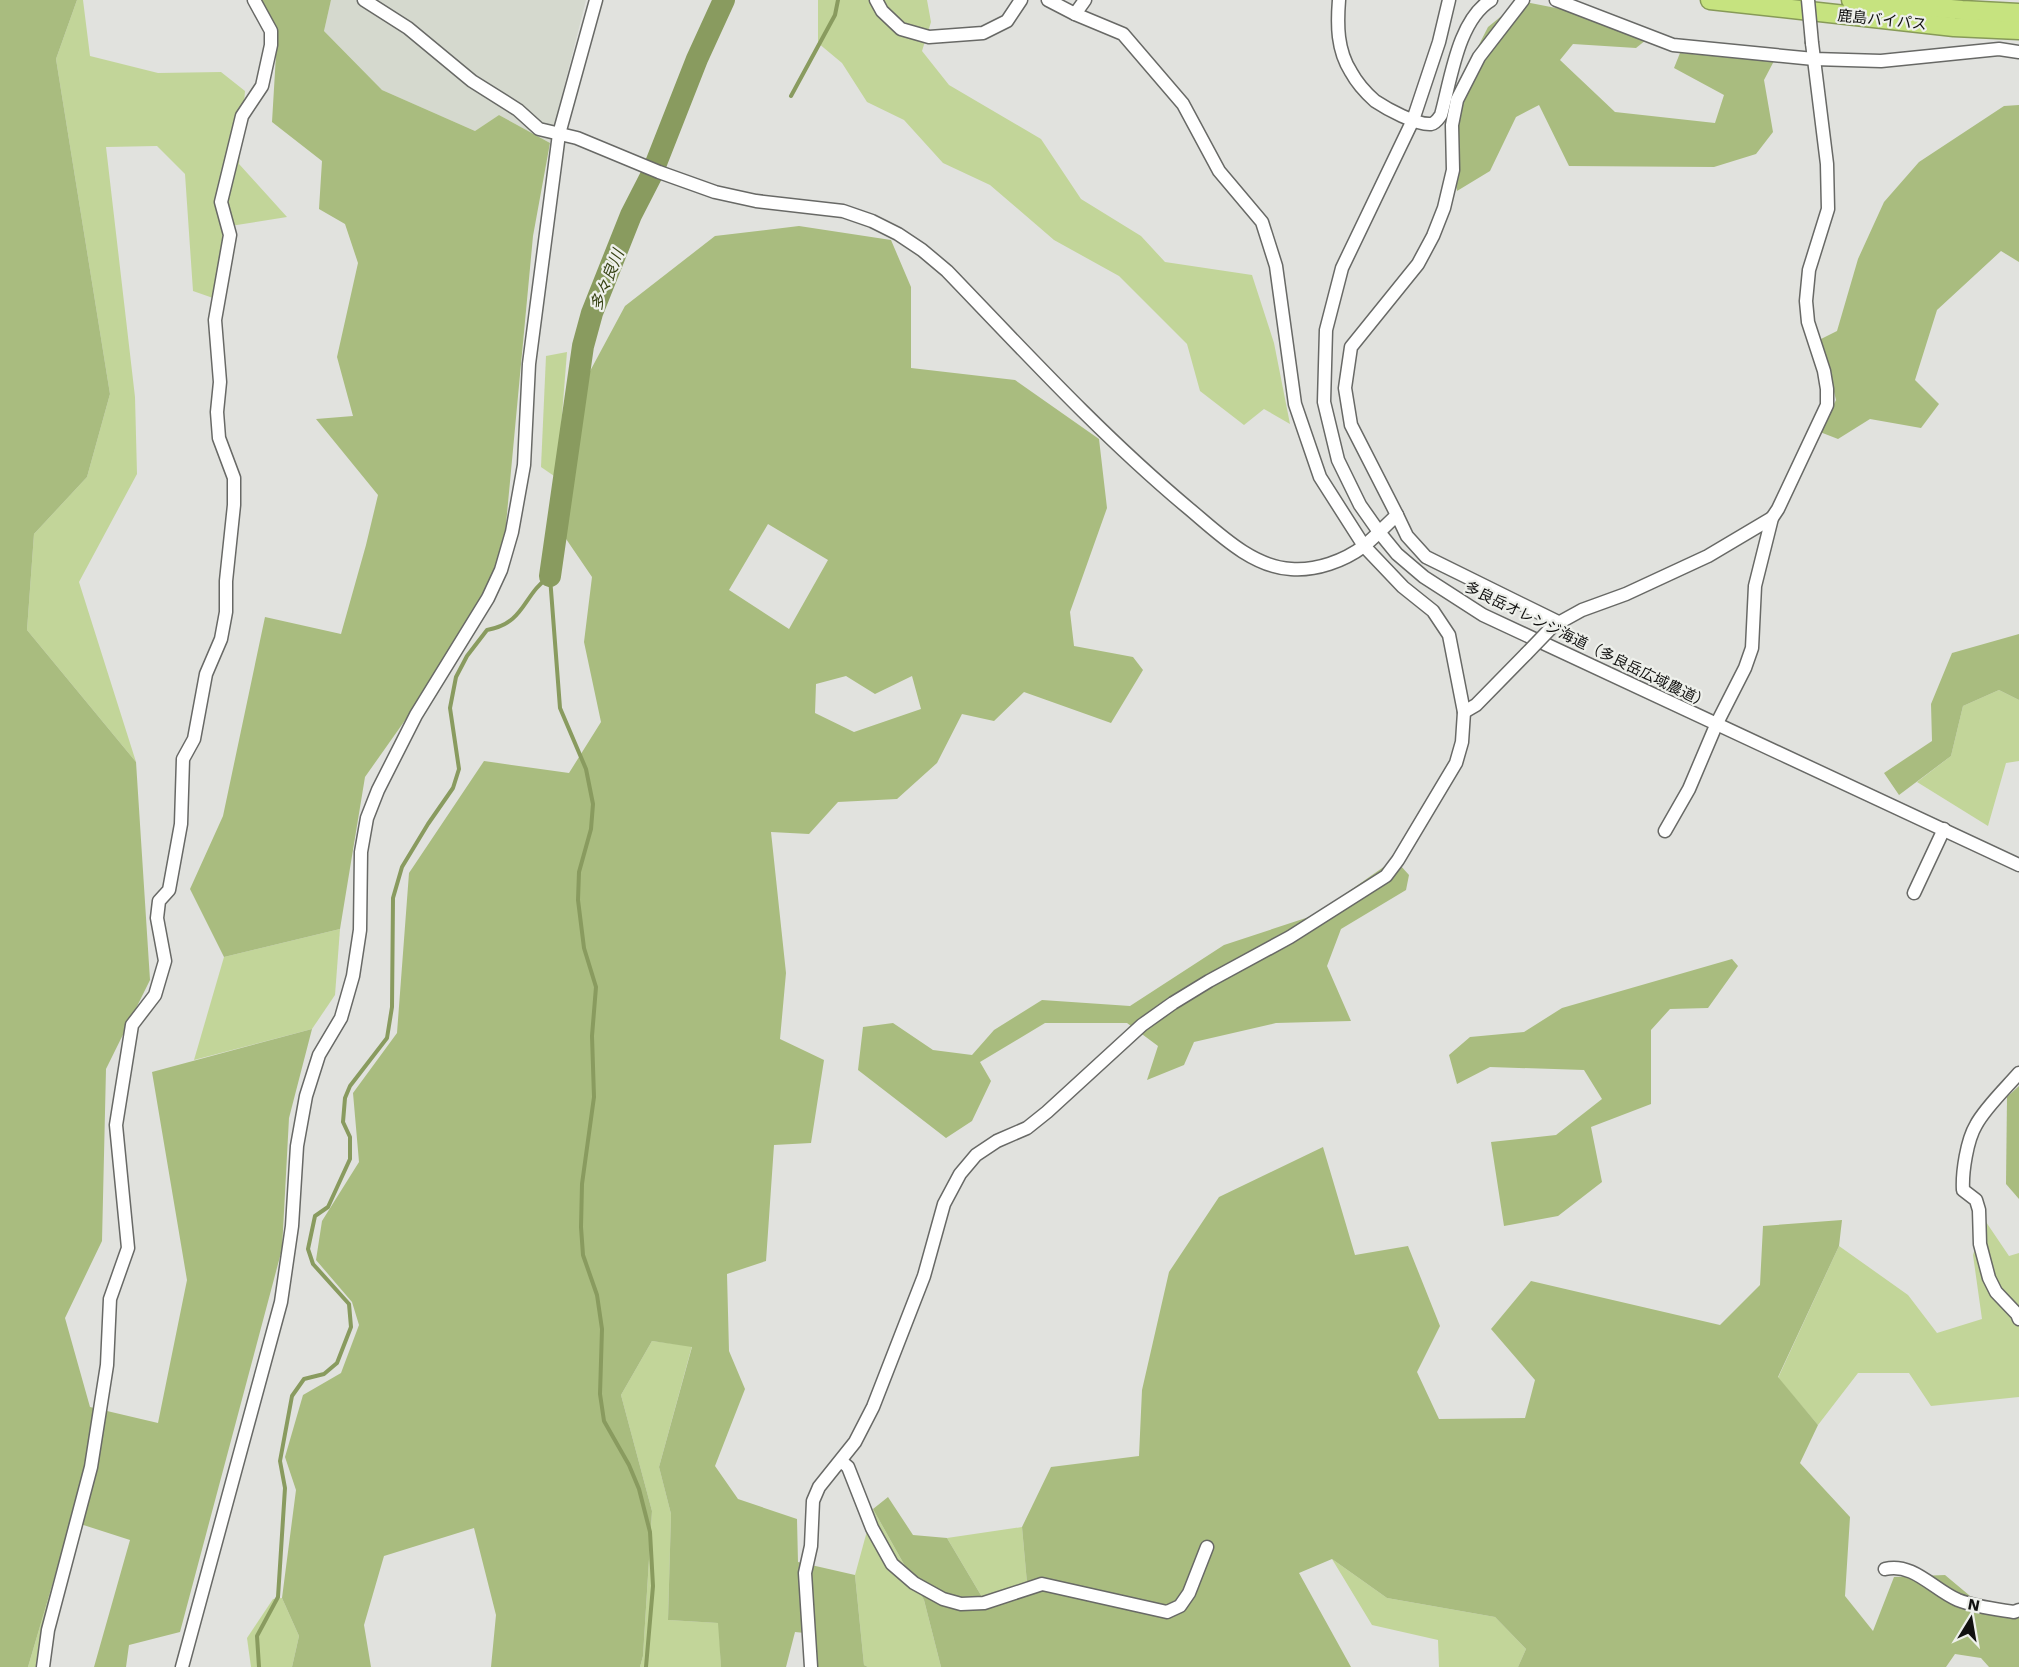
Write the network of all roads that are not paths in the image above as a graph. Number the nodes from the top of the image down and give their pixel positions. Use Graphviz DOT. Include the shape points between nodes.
graph roads {
  1 [pos="254,0"];
  2 [pos="364,0"];
  3 [pos="596,0"];
  4 [pos="876,0"];
  5 [pos="1021,0"];
  6 [pos="1048,0"];
  7 [pos="1085,0"];
  8 [pos="1339,0"];
  9 [pos="1449,0"];
  10 [pos="1491,0"];
  11 [pos="1523,0"];
  12 [pos="1556,0"];
  13 [pos="1710,0"];
  14 [pos="1808,0"];
  15 [pos="1851,0"];
  16 [pos="2019,13"];
  17 [pos="1075,14"];
  18 [pos="2019,30"];
  19 [pos="2019,52"];
  20 [pos="1814,59"];
  21 [pos="1413,120"];
  22 [pos="559,134"];
  23 [pos="1397,515"];
  24 [pos="1772,518"];
  25 [pos="1379,532"];
  26 [pos="1364,546"];
  27 [pos="1556,624"];
  28 [pos="1464,712"];
  29 [pos="1717,723"];
  30 [pos="1944,830"];
  31 [pos="1665,831"];
  32 [pos="2019,865"];
  33 [pos="1914,893"];
  34 [pos="2019,1073"];
  35 [pos="2019,1319"];
  36 [pos="841,1461"];
  37 [pos="1207,1547"];
  38 [pos="1885,1569"];
  39 [pos="2019,1610"];
  40 [pos="43,1667"];
  41 [pos="182,1667"];
  42 [pos="811,1667"];
  1 -- 40 [label="street" via="271,31 271,45 262,86 242,116 221,202 230,235 215,320 219,438 234,478 226,612 221,639 206,674 194,739 183,759 181,824 169,890 159,901 157,918 165,960 154,995 132,1025 116,1125 128,1248 110,1299 107,1365 91,1467 48,1630"];
  2 -- 22 [label="street" via="408,28 539,129"];
  3 -- 22 [label="street"];
  4 -- 5 [label="street" via="901,29 929,37 983,33 1007,21"];
  6 -- 17 [label="street"];
  7 -- 17 [label="street"];
  8 -- 21 [label="street" via="1338,36 1350,72 1375,100"];
  9 -- 21 [label="street, 多良岳オレンジ海道（多良岳広域農道）"];
  10 -- 21 [label="street" via="1480,6 1462,38 1441,115 1431,124"];
  11 -- 23 [label="street" via="1479,57 1457,100 1452,125 1453,170 1433,236 1418,264 1352,347 1345,388 1352,425"];
  12 -- 20 [label="street" via="1673,45"];
  13 -- 18 [label="highway, 鹿島バイパス" via="1954,27"];
  14 -- 20 [label="street, bridge"];
  15 -- 16 [label="highway, 鹿島バイパス"];
  17 -- 26 [label="street" via="1123,34 1183,104 1219,171 1262,222 1276,266 1295,404 1320,477"];
  19 -- 20 [label="street" via="1999,49 1881,61"];
  20 -- 24 [label="street" via="1827,164 1828,209 1809,270 1806,300 1808,322 1824,372 1827,405"];
  21 -- 25 [label="street, 多良岳オレンジ海道（多良岳広域農道）" via="1342,268 1326,330 1324,402 1338,460 1360,505"];
  22 -- 26 [label="street" via="715,192 843,211 898,234 947,271 1142,470 1249,555 1269,565 1312,569 1347,557"];
  22 -- 41 [label="street" via="529,364 524,465 512,532 488,598 416,715 368,818 361,852 360,930 353,976 340,1018 319,1055 306,1096 281,1302"];
  23 -- 25 [label="street"];
  23 -- 27 [label="street" via="1407,536 1426,557"];
  24 -- 27 [label="street" via="1708,556"];
  24 -- 29 [label="street" via="1755,586 1752,648"];
  25 -- 26 [label="street"];
  25 -- 29 [label="street, 多良岳オレンジ海道（多良岳広域農道）" via="1424,577 1483,615"];
  26 -- 28 [label="street" via="1432,611 1449,635"];
  27 -- 28 [label="street, bridge" via="1476,705"];
  28 -- 36 [label="street" via="1456,763 1386,876 1142,1025 1047,1112 1027,1128 976,1155 960,1174 944,1204 924,1276 873,1407"];
  29 -- 30 [label="street, 多良岳オレンジ海道（多良岳広域農道）"];
  29 -- 31 [label="street" via="1689,789"];
  30 -- 32 [label="street, 多良岳オレンジ海道（多良岳広域農道）"];
  30 -- 33 [label="street"];
  34 -- 35 [label="street" via="1977,1123 1962,1179 1963,1190 1976,1200 1979,1210 1980,1244 1989,1278"];
  36 -- 37 [label="street" via="848,1467 872,1528 892,1564 914,1583 961,1604 984,1603 1042,1584 1167,1612 1180,1606 1189,1593"];
  36 -- 42 [label="street" via="819,1487 813,1501 806,1573"];
  38 -- 39 [label="street" via="1917,1574 1956,1599 1976,1606"];
}
